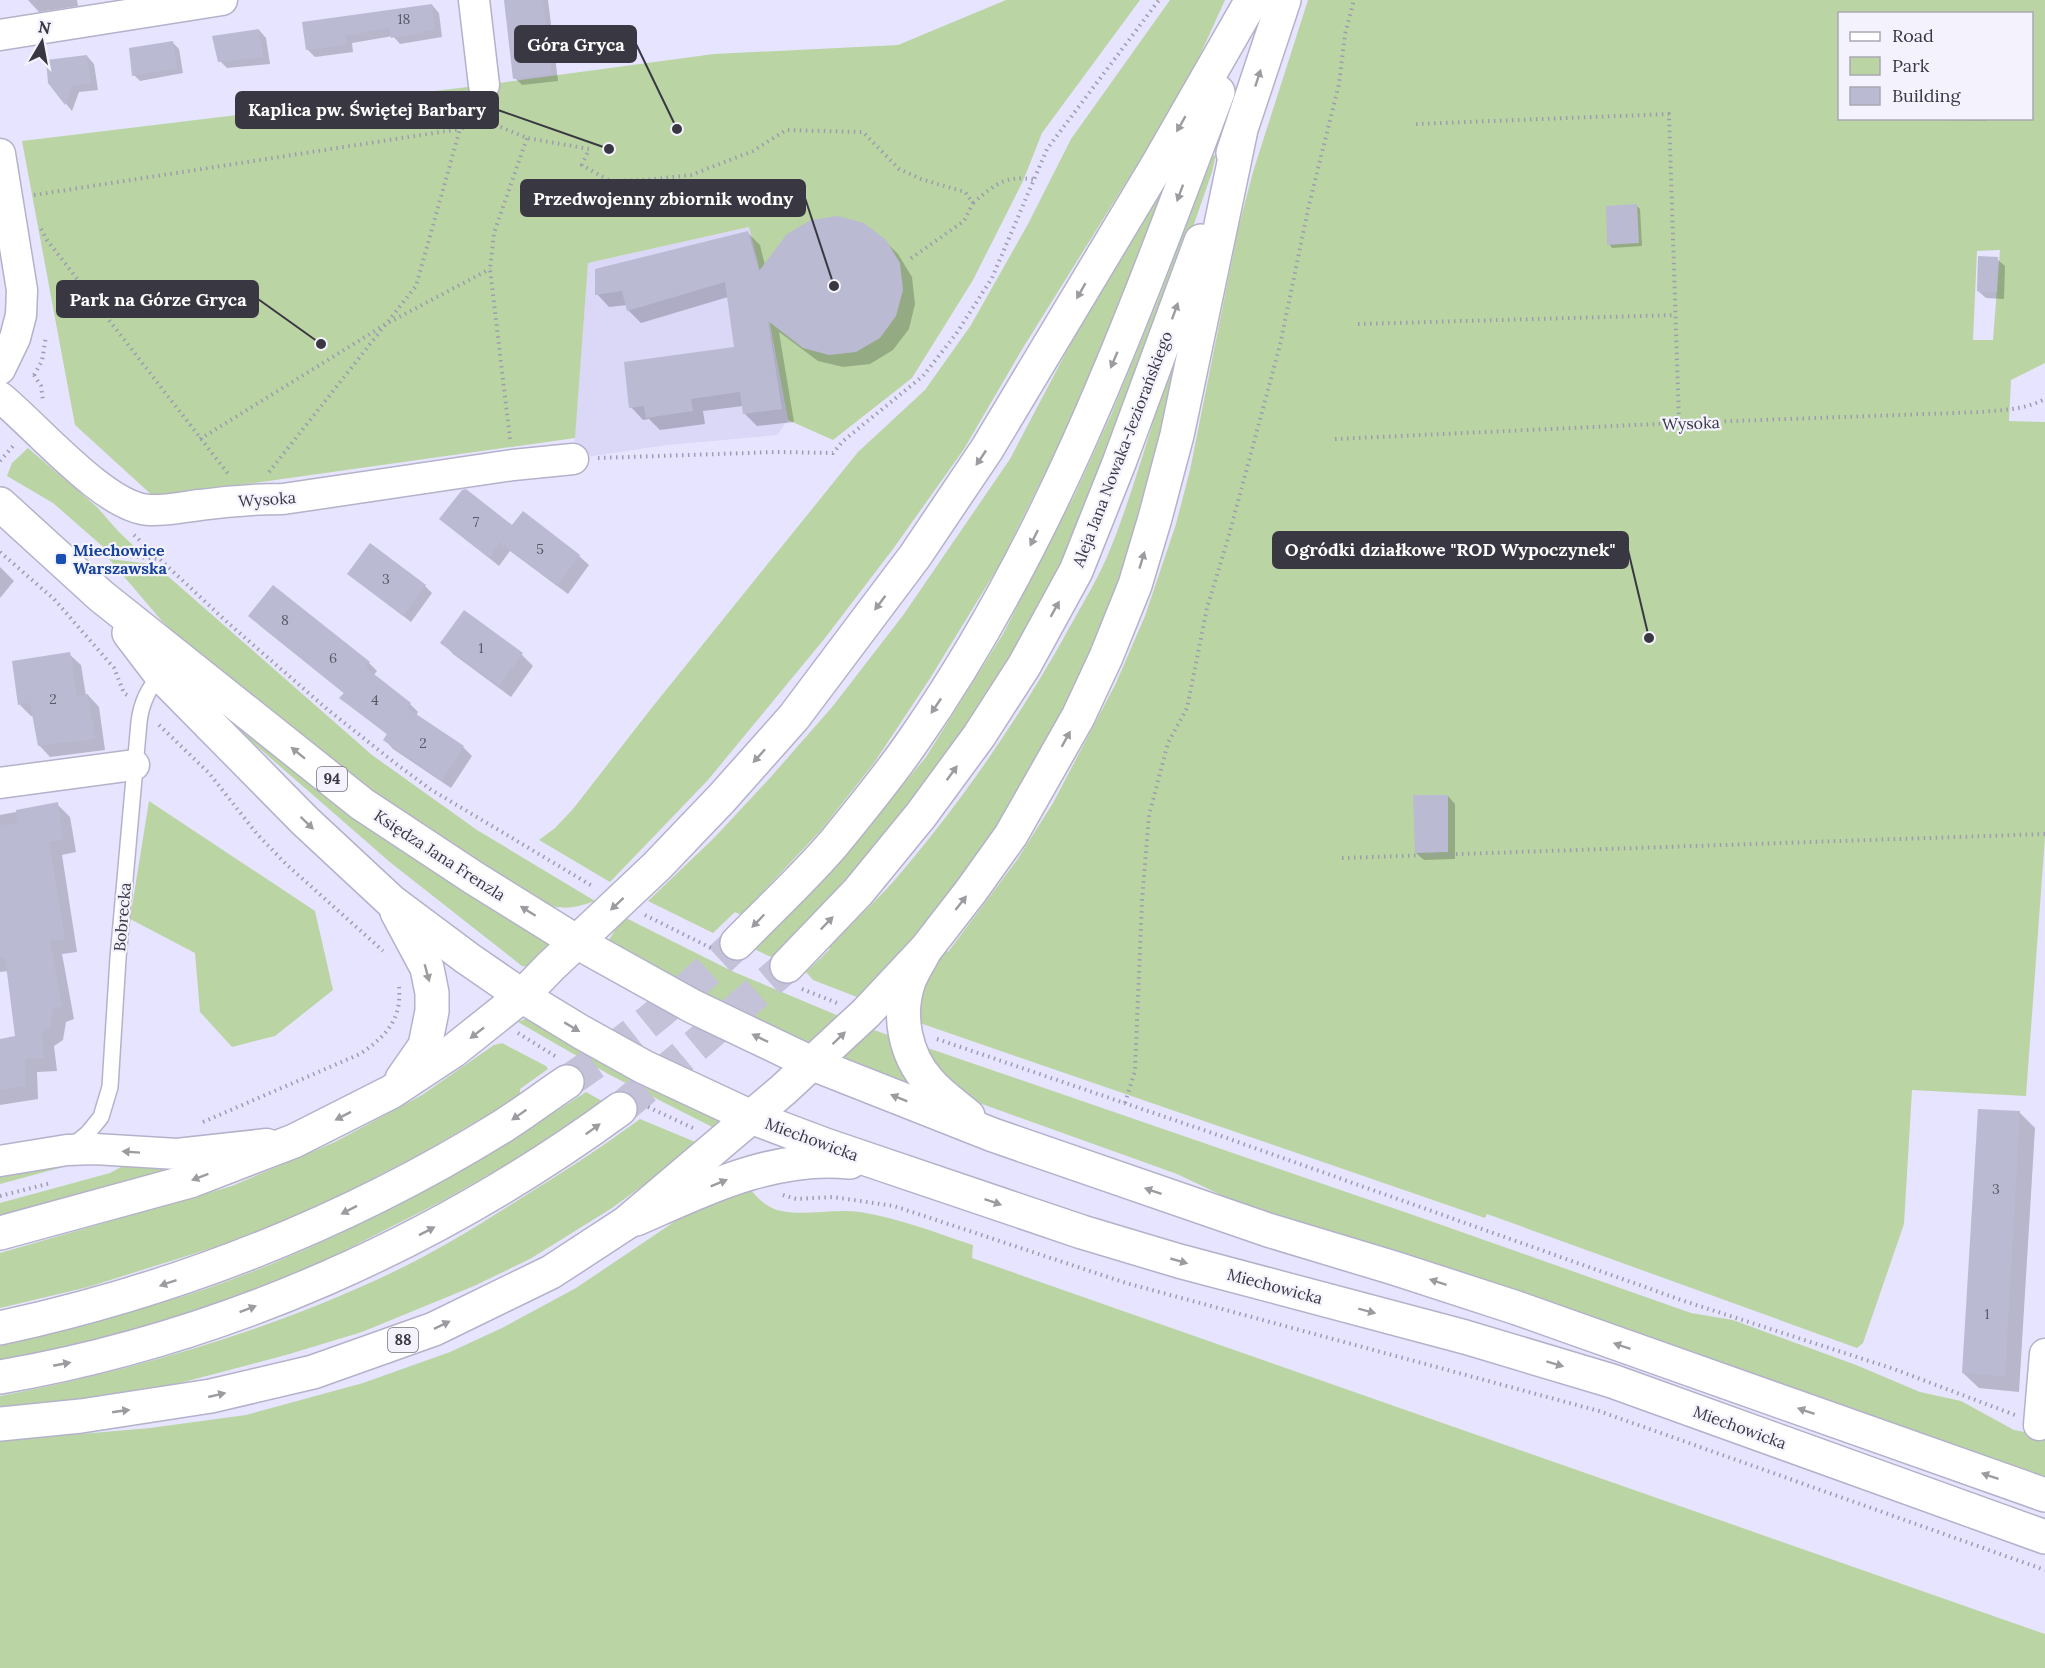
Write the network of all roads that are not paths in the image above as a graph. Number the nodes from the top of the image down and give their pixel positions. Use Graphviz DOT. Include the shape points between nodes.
graph roads {
  1 [pos="222,0"];
  2 [pos="474,0"];
  3 [pos="1252,0"];
  4 [pos="1284,0"];
  5 [pos="0,35"];
  6 [pos="485,97"];
  7 [pos="1240,134"];
  8 [pos="0,154"];
  9 [pos="0,369"];
  10 [pos="0,397"];
  11 [pos="573,459"];
  12 [pos="0,504"];
  13 [pos="101,596"];
  14 [pos="161,675"];
  15 [pos="134,765"];
  16 [pos="0,783"];
  17 [pos="392,903"];
  18 [pos="578,942"];
  19 [pos="727,947"];
  20 [pos="926,949"];
  21 [pos="793,977"];
  22 [pos="522,996"];
  23 [pos="813,1064"];
  24 [pos="567,1082"];
  25 [pos="391,1092"];
  26 [pos="620,1109"];
  27 [pos="751,1117"];
  28 [pos="993,1135"];
  29 [pos="294,1141"];
  30 [pos="67,1150"];
  31 [pos="0,1161"];
  32 [pos="938,1183"];
  33 [pos="626,1223"];
  34 [pos="0,1233"];
  35 [pos="0,1328"];
  36 [pos="2045,1354"];
  37 [pos="0,1377"];
  38 [pos="0,1424"];
  39 [pos="2039,1425"];
  40 [pos="2045,1495"];
  41 [pos="2045,1537"];
  1 -- 5 [label="street"];
  2 -- 6 [label="street"];
  3 -- 18 [label="main road, one-way" via="987,449 915,556 794,717 657,866"];
  3 -- 19 [label="main road, one-way" via="1130,323 1061,484 1021,565 911,743 833,844"];
  7 -- 4 [label="main road, Aleja Jana Nowaka-Jeziorańskiego, one-way"];
  20 -- 7 [label="main road, one-way" via="1011,835 1047,774 1102,667 1131,596 1177,435"];
  21 -- 7 [label="main road, Aleja Jana Nowaka-Jeziorańskiego, one-way" via="979,736 1024,666 1076,572"];
  8 -- 9 [label="street" via="22,290 15,338"];
  10 -- 11 [label="street, Wysoka" via="115,498 148,510 282,499"];
  12 -- 13 [label="main road, Księdza Jana Frenzla / 94"];
  13 -- 14 [label="main road, Księdza Jana Frenzla / 94"];
  18 -- 13 [label="main road, Księdza Jana Frenzla / 94, one-way" via="362,804"];
  14 -- 15 [label="lane, Bobrecka" via="141,708"];
  14 -- 17 [label="main road, Księdza Jana Frenzla / 94, one-way"];
  15 -- 16 [label="street"];
  15 -- 30 [label="lane, Bobrecka" via="110,1087 101,1117"];
  17 -- 22 [label="main road, Księdza Jana Frenzla / 94"];
  17 -- 25 [label="main road, one-way" via="427,968 432,1011 425,1046"];
  18 -- 22 [label="main road"];
  23 -- 18 [label="main road, Księdza Jana Frenzla / 94, one-way" via="692,1006"];
  23 -- 20 [label="main road, one-way"];
  20 -- 28 [label="main road" via="909,981 903,1013 907,1042 926,1078"];
  22 -- 25 [label="main road, one-way" via="453,1052"];
  22 -- 27 [label="main road, Miechowicka / 94, one-way" via="644,1067"];
  23 -- 27 [label="main road, 88"];
  28 -- 23 [label="main road, 94, one-way"];
  24 -- 35 [label="main road, one-way" via="505,1125 426,1170 338,1216 267,1247 149,1290"];
  25 -- 29 [label="main road, one-way"];
  37 -- 26 [label="main road, one-way" via="165,1339 377,1256 566,1149"];
  27 -- 32 [label="main road, Miechowicka / 94"];
  27 -- 33 [label="main road, 88"];
  40 -- 28 [label="main road, 94, one-way" via="1516,1308 1268,1230"];
  29 -- 30 [label="street, one-way" via="177,1154"];
  29 -- 34 [label="main road, one-way" via="190,1181"];
  30 -- 31 [label="street"];
  33 -- 32 [label="main road, one-way" via="724,1181 796,1163 848,1162"];
  32 -- 41 [label="main road, Miechowicka / 94, one-way" via="1168,1258 1465,1337 1612,1381"];
  38 -- 33 [label="main road, 88, one-way" via="159,1406 313,1372 434,1329 551,1272"];
  36 -- 39 [label="street"];
}
